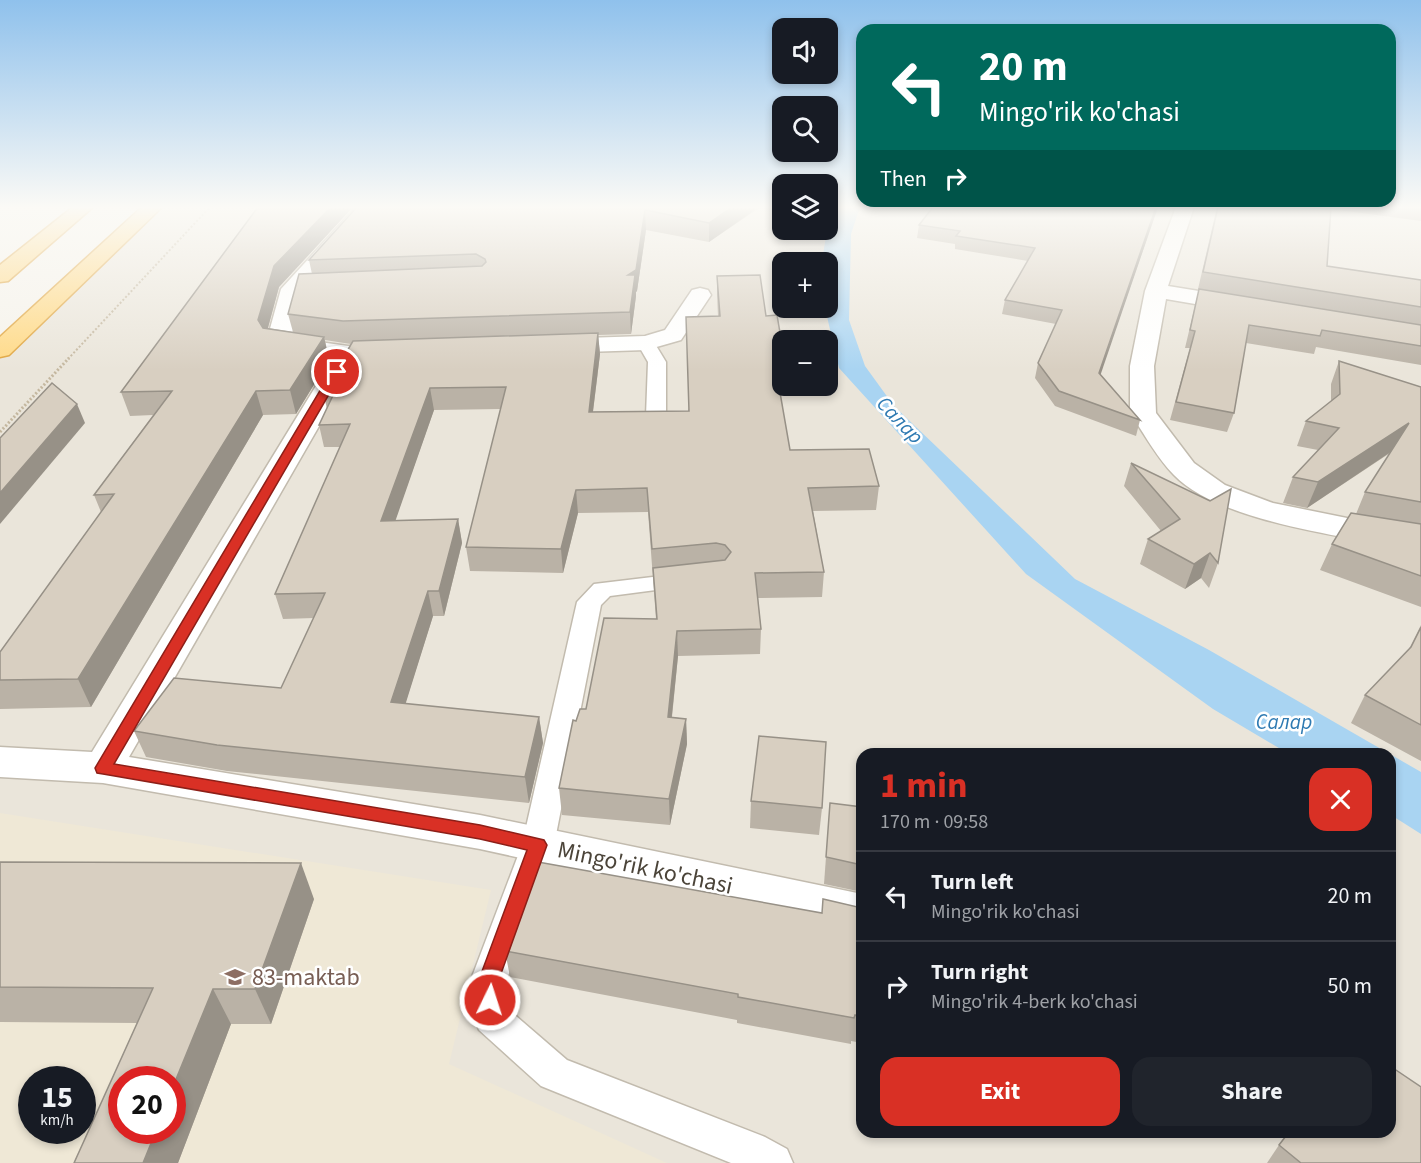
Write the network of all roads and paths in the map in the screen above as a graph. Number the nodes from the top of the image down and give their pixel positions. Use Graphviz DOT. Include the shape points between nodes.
graph roads {
  1 [pos="18,261"];
  2 [pos="95,261"];
  3 [pos="159,261"];
  4 [pos="317,261"];
  5 [pos="1166,261"];
  6 [pos="0,276"];
  7 [pos="316,288"];
  8 [pos="292,289"];
  9 [pos="1156,291"];
  10 [pos="700,295"];
  11 [pos="1260,308"];
  12 [pos="646,343"];
  13 [pos="535,347"];
  14 [pos="0,350"];
  15 [pos="418,350"];
  16 [pos="348,352"];
  17 [pos="656,416"];
  18 [pos="0,432"];
  19 [pos="1421,542"];
  20 [pos="716,577"];
  21 [pos="0,762"];
  22 [pos="103,768"];
  23 [pos="538,845"];
  24 [pos="856,913"];
  25 [pos="773,1163"];
  1 -- 6 [label="highway"];
  2 -- 14 [label="highway"];
  3 -- 18 [label="path"];
  4 -- 8 [label="street"];
  5 -- 9 [label="street"];
  7 -- 8 [label="lane"];
  8 -- 16 [label="street" via="278,343"];
  9 -- 11 [label="street"];
  9 -- 19 [label="street" via="1142,366 1143,413 1184,469 1215,491 1265,511"];
  10 -- 12 [label="street" via="673,335"];
  12 -- 13 [label="street"];
  12 -- 17 [label="lane" via="657,362"];
  15 -- 16 [label="street"];
  16 -- 22 [label="street"];
  20 -- 23 [label="lane" via="603,589 589,602"];
  21 -- 22 [label="street, Mingo'rik ko'chasi"];
  22 -- 23 [label="street, Mingo'rik ko'chasi"];
  23 -- 24 [label="street, Mingo'rik ko'chasi"];
  23 -- 25 [label="lane" via="488,982 492,1018 554,1073"];
}
